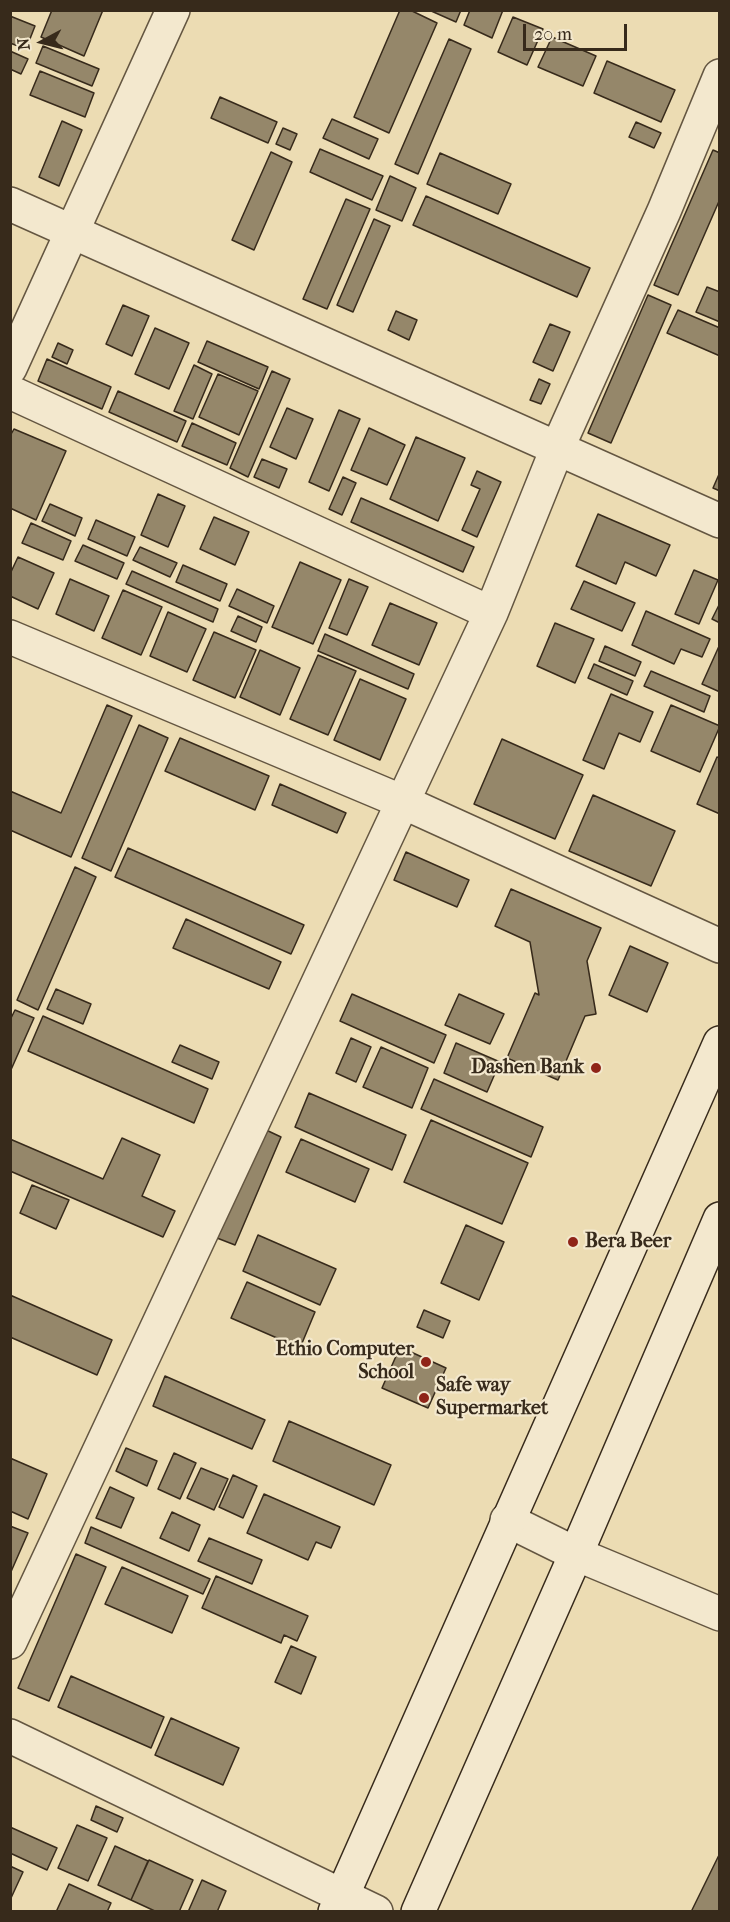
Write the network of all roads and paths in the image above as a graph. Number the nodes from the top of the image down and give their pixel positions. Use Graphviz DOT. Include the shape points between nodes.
graph roads {
  1 [pos="173,10"];
  2 [pos="720,76"];
  3 [pos="10,204"];
  4 [pos="73,231"];
  5 [pos="10,368"];
  6 [pos="10,392"];
  7 [pos="557,449"];
  8 [pos="720,521"];
  9 [pos="491,613"];
  10 [pos="10,637"];
  11 [pos="403,802"];
  12 [pos="720,946"];
  13 [pos="720,1043"];
  14 [pos="720,1219"];
  15 [pos="507,1520"];
  16 [pos="576,1554"];
  17 [pos="720,1614"];
  18 [pos="10,1642"];
  19 [pos="10,1736"];
  20 [pos="338,1903"];
  21 [pos="376,1911"];
  22 [pos="418,1911"];
  1 -- 4 [label="street"];
  2 -- 7 [label="street"];
  3 -- 4 [label="street"];
  4 -- 5 [label="street"];
  4 -- 7 [label="street"];
  6 -- 9 [label="street"];
  7 -- 8 [label="street"];
  7 -- 9 [label="street"];
  9 -- 11 [label="street"];
  10 -- 11 [label="street"];
  11 -- 12 [label="street"];
  11 -- 18 [label="street"];
  13 -- 15 [label="street"];
  14 -- 16 [label="street"];
  15 -- 16 [label="street"];
  15 -- 20 [label="street"];
  16 -- 17 [label="street"];
  16 -- 22 [label="street"];
  19 -- 20 [label="street"];
  20 -- 21 [label="street"];
}
